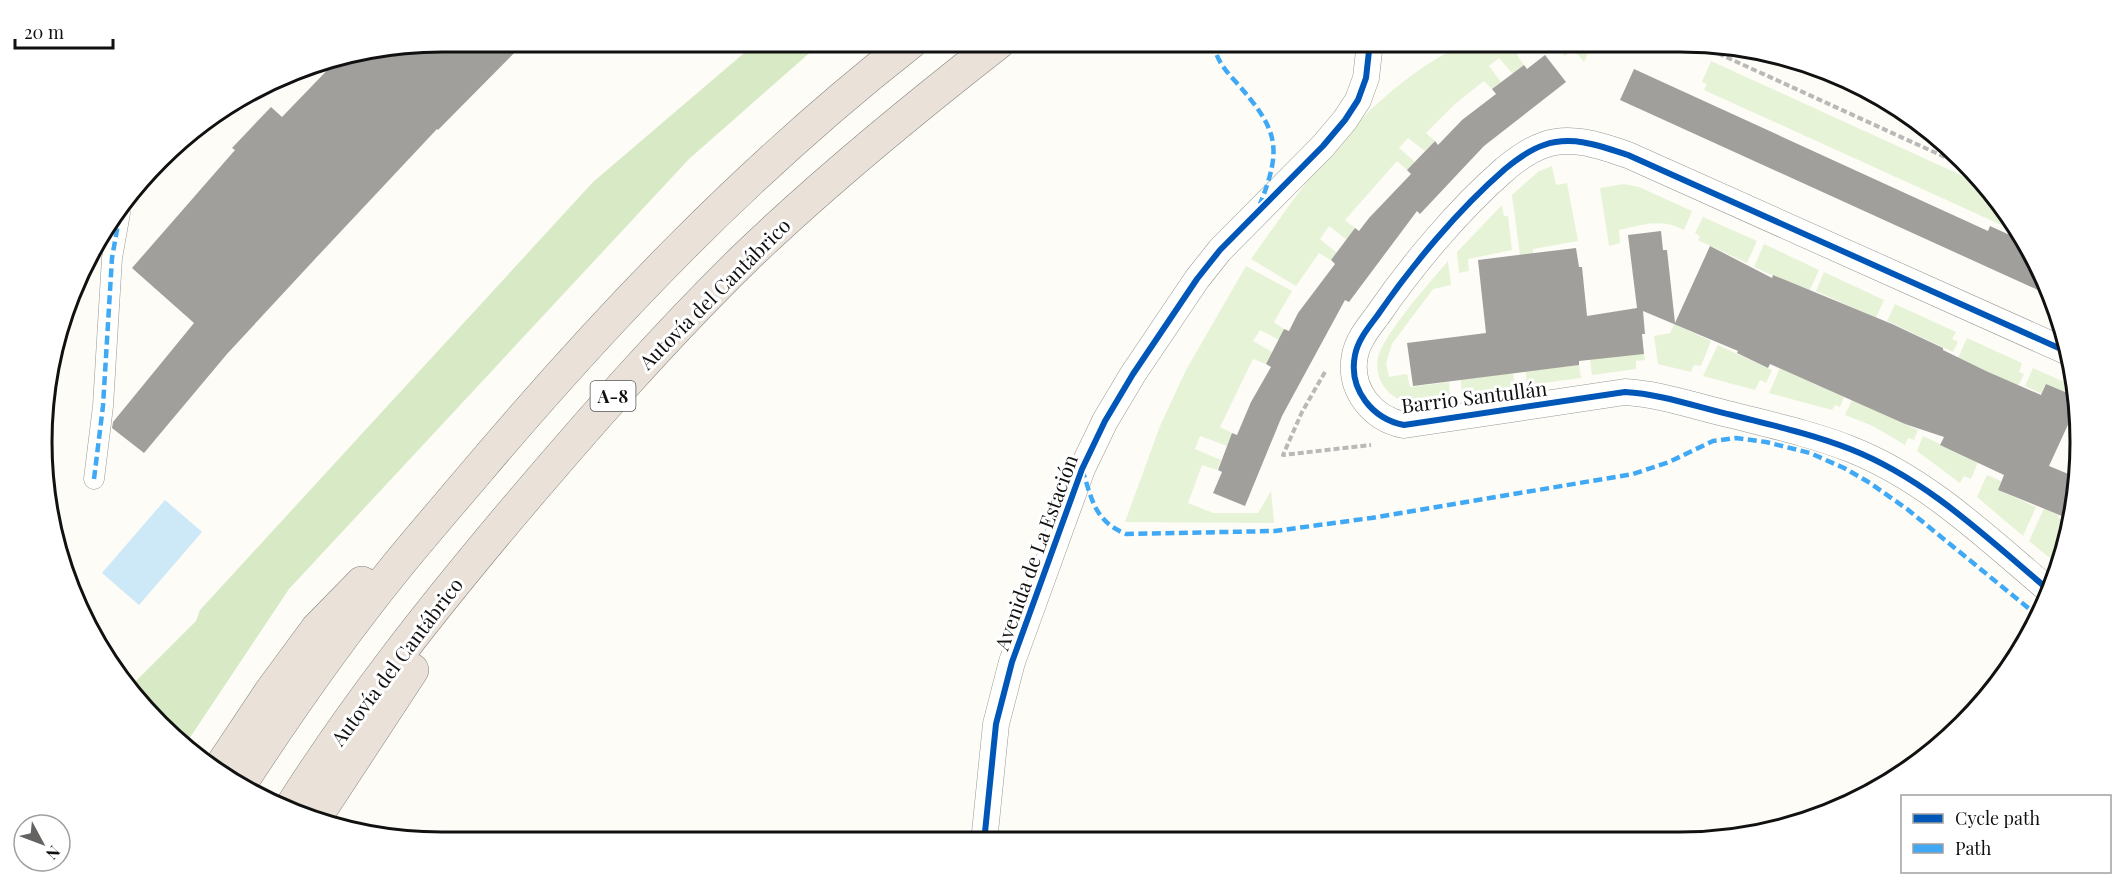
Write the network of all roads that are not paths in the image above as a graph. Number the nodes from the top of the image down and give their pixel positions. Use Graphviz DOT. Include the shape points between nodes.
graph roads {
  1 [pos="899,52"];
  2 [pos="987,52"];
  3 [pos="1369,52"];
  4 [pos="118,227"];
  5 [pos="2058,348"];
  6 [pos="94,479"];
  7 [pos="452,501"];
  8 [pos="518,507"];
  9 [pos="2043,586"];
  10 [pos="222,764"];
  11 [pos="245,779"];
  12 [pos="294,803"];
  13 [pos="319,812"];
  14 [pos="985,832"];
  1 -- 7 [label="highway, A-8" via="800,134 709,218 546,390"];
  2 -- 8 [label="highway, Autovía del Cantábrico / A-8" via="836,174 747,257 665,339"];
  3 -- 14 [label="street, Avenida de La Estación" via="1358,100 1345,120 1197,279 1133,374 1082,468 1012,662 996,724"];
  4 -- 6 [label="street"];
  5 -- 9 [label="street, Barrio Santullán" via="1628,155 1599,145 1568,141 1527,152 1485,189 1409,274 1361,339 1354,356 1354,373 1365,401 1384,418 1404,425 1625,392 1656,396 1851,449 1929,492"];
  7 -- 10 [label="highway, A-8" via="367,577 317,629"];
  7 -- 11 [label="highway, A-8" via="396,567"];
  8 -- 12 [label="highway, Autovía del Cantábrico / A-8" via="438,601 358,708"];
  8 -- 13 [label="highway"];
}
